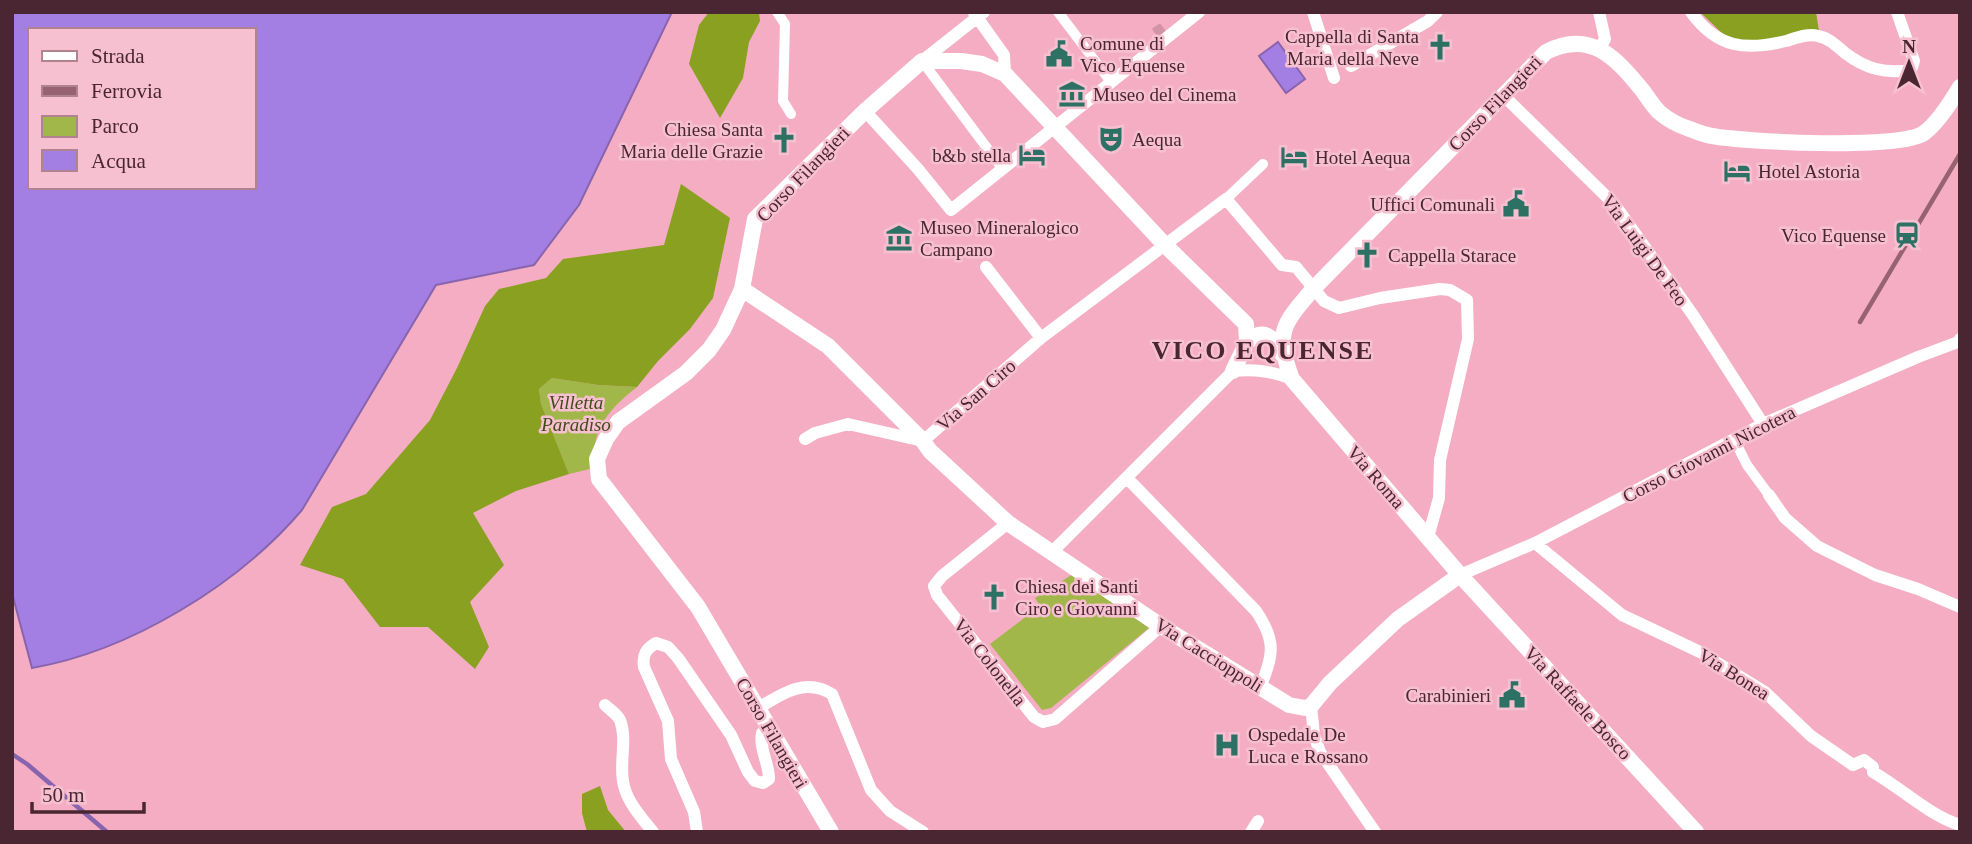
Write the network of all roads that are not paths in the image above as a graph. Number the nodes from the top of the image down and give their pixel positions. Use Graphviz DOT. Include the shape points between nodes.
graph roads {
  1 [pos="777,12"];
  2 [pos="1058,12"];
  3 [pos="1199,12"];
  4 [pos="1313,12"];
  5 [pos="1437,12"];
  6 [pos="1599,12"];
  7 [pos="1690,12"];
  8 [pos="1897,12"];
  9 [pos="978,14"];
  10 [pos="1600,48"];
  11 [pos="922,61"];
  12 [pos="1351,66"];
  13 [pos="1005,74"];
  14 [pos="1334,78"];
  15 [pos="1111,82"];
  16 [pos="1960,87"];
  17 [pos="1503,95"];
  18 [pos="865,111"];
  19 [pos="791,114"];
  20 [pos="1055,125"];
  21 [pos="1263,164"];
  22 [pos="1002,168"];
  23 [pos="1226,199"];
  24 [pos="1165,245"];
  25 [pos="986,267"];
  26 [pos="1314,288"];
  27 [pos="742,289"];
  28 [pos="1290,315"];
  29 [pos="1246,324"];
  30 [pos="1041,338"];
  31 [pos="1960,339"];
  32 [pos="1247,342"];
  33 [pos="1283,356"];
  34 [pos="1233,371"];
  35 [pos="1292,379"];
  36 [pos="1763,424"];
  37 [pos="805,439"];
  38 [pos="1734,439"];
  39 [pos="923,441"];
  40 [pos="1127,478"];
  41 [pos="1769,495"];
  42 [pos="1008,523"];
  43 [pos="1428,537"];
  44 [pos="1535,543"];
  45 [pos="1052,552"];
  46 [pos="1460,575"];
  47 [pos="1960,607"];
  48 [pos="1161,626"];
  49 [pos="1260,688"];
  50 [pos="605,705"];
  51 [pos="1311,706"];
  52 [pos="757,709"];
  53 [pos="771,729"];
  54 [pos="1960,825"];
  55 [pos="653,832"];
  56 [pos="697,832"];
  57 [pos="831,832"];
  58 [pos="923,832"];
  59 [pos="1375,832"];
  60 [pos="1696,832"];
  1 -- 19 [label="street" via="785,24 783,101"];
  2 -- 15 [label="street"];
  3 -- 15 [label="street"];
  4 -- 14 [label="street"];
  5 -- 12 [label="street"];
  6 -- 10 [label="street" via="1605,39"];
  7 -- 8 [label="street" via="1721,41 1762,46 1817,35 1858,63 1891,73 1911,70 1914,61"];
  9 -- 11 [label="street"];
  9 -- 13 [label="street" via="1004,55"];
  10 -- 16 [label="street" via="1622,66 1659,112 1710,136 1804,143 1903,141 1923,134"];
  10 -- 17 [label="street, Corso Filangieri" via="1560,44"];
  11 -- 13 [label="street" via="982,64"];
  11 -- 18 [label="street, Corso Filangieri"];
  11 -- 22 [label="street"];
  13 -- 20 [label="street"];
  15 -- 20 [label="street"];
  17 -- 26 [label="street, Corso Filangieri"];
  17 -- 36 [label="street, Via Luigi De Feo" via="1615,205"];
  18 -- 22 [label="street" via="951,210"];
  18 -- 27 [label="street, Corso Filangieri" via="755,219"];
  20 -- 22 [label="street"];
  20 -- 24 [label="street"];
  21 -- 23 [label="street"];
  23 -- 24 [label="street, Via San Ciro"];
  23 -- 26 [label="street" via="1282,265 1296,267"];
  24 -- 29 [label="street"];
  24 -- 30 [label="street, Via San Ciro"];
  25 -- 30 [label="street"];
  26 -- 28 [label="street, Corso Filangieri"];
  26 -- 43 [label="street" via="1324,301 1339,308 1440,289 1467,300 1468,339"];
  27 -- 39 [label="street" via="828,346"];
  27 -- 52 [label="street, Corso Filangieri" via="709,350 686,373 618,422 597,458 599,479 698,607"];
  28 -- 29 [label="street"];
  28 -- 33 [label="street" via="1283,331"];
  29 -- 32 [label="street"];
  30 -- 39 [label="street, Via San Ciro"];
  31 -- 36 [label="street, Corso Giovanni Nicotera"];
  32 -- 33 [label="street" via="1265,334"];
  32 -- 34 [label="street"];
  33 -- 35 [label="street, Via Roma"];
  34 -- 35 [label="street" via="1269,371"];
  34 -- 40 [label="street"];
  35 -- 43 [label="street, Via Roma"];
  36 -- 38 [label="street, Corso Giovanni Nicotera"];
  37 -- 39 [label="street" via="848,425"];
  38 -- 41 [label="street"];
  38 -- 44 [label="street, Corso Giovanni Nicotera"];
  39 -- 42 [label="street, Via San Ciro"];
  40 -- 45 [label="street"];
  40 -- 49 [label="street" via="1266,625 1271,661"];
  41 -- 47 [label="street" via="1785,519 1817,546 1875,575"];
  42 -- 45 [label="street, Via San Ciro"];
  42 -- 48 [label="street, Via Colonella" via="934,586 1034,718 1043,722 1055,719"];
  43 -- 46 [label="street, Via Roma"];
  44 -- 46 [label="street, Corso Giovanni Nicotera"];
  44 -- 54 [label="street, Via Bonea" via="1622,615 1700,652 1766,692 1811,736 1843,759 1853,765 1864,760 1873,772"];
  45 -- 48 [label="street, Via Caccioppoli"];
  46 -- 51 [label="street" via="1398,619"];
  46 -- 60 [label="street, Via Raffaele Bosco"];
  48 -- 49 [label="street, Via Caccioppoli"];
  49 -- 51 [label="street, Via Caccioppoli" via="1289,705"];
  50 -- 55 [label="street" via="620,719 624,788"];
  51 -- 59 [label="street" via="1320,752"];
  52 -- 53 [label="street, Corso Filangieri"];
  52 -- 58 [label="street" via="806,685 820,686 832,694 871,790 890,811"];
  53 -- 56 [label="street" via="762,733 769,767 769,779 763,783 748,772 731,735 678,658 656,643 648,648 644,667 668,722 671,758 694,812"];
  53 -- 57 [label="street, Corso Filangieri"];
}
